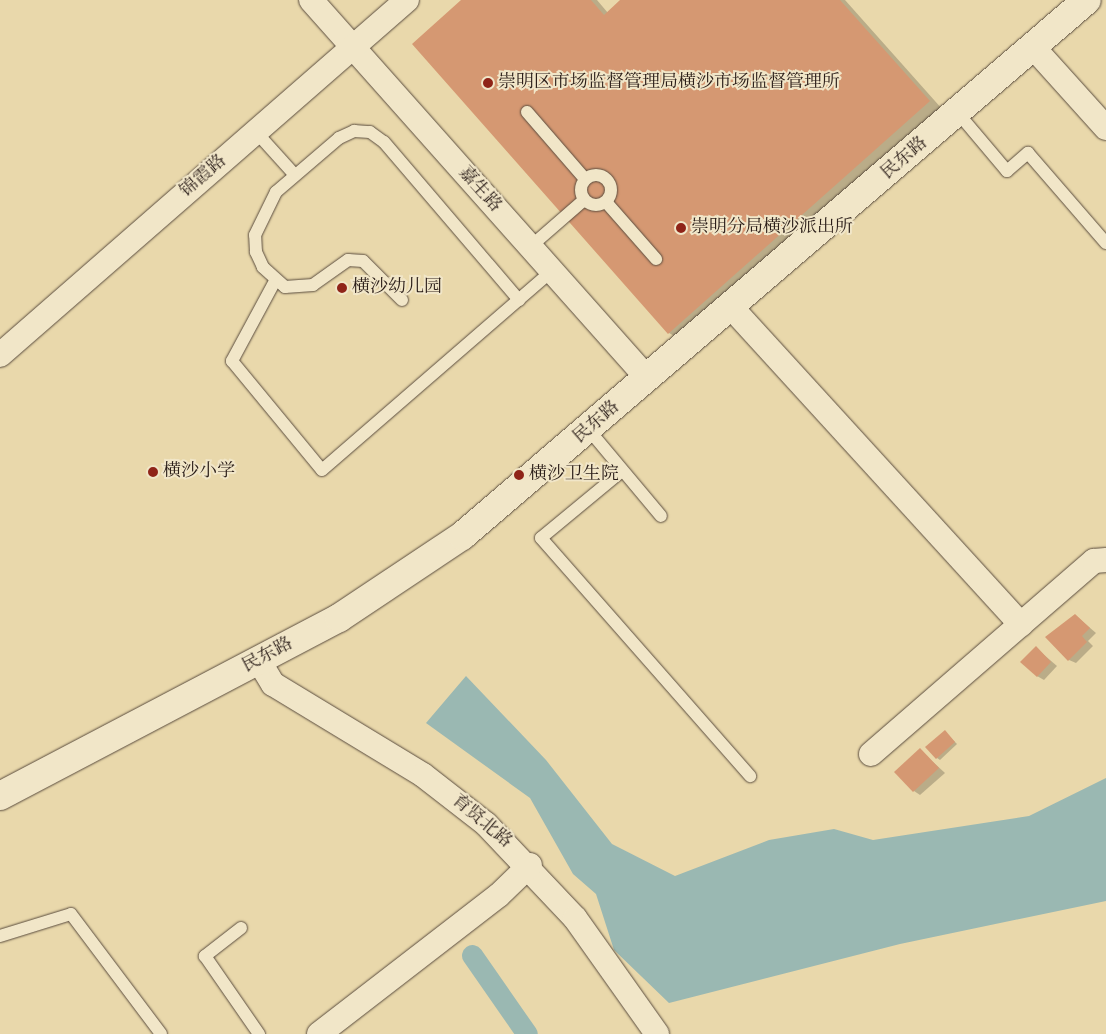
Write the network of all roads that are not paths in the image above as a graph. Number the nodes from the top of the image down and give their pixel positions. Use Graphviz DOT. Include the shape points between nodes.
graph roads {
  1 [pos="311,0"];
  2 [pos="407,0"];
  3 [pos="1088,0"];
  4 [pos="1033,47"];
  5 [pos="353,48"];
  6 [pos="526,112"];
  7 [pos="958,113"];
  8 [pos="1106,128"];
  9 [pos="256,132"];
  10 [pos="294,174"];
  11 [pos="585,179"];
  12 [pos="583,200"];
  13 [pos="606,202"];
  14 [pos="1106,243"];
  15 [pos="530,247"];
  16 [pos="656,259"];
  17 [pos="552,271"];
  18 [pos="275,281"];
  19 [pos="402,300"];
  20 [pos="519,300"];
  21 [pos="731,307"];
  22 [pos="0,355"];
  23 [pos="648,379"];
  24 [pos="589,430"];
  25 [pos="622,471"];
  26 [pos="661,516"];
  27 [pos="1106,560"];
  28 [pos="1021,624"];
  29 [pos="259,661"];
  30 [pos="871,754"];
  31 [pos="750,776"];
  32 [pos="0,796"];
  33 [pos="530,865"];
  34 [pos="242,928"];
  35 [pos="0,936"];
  36 [pos="161,1034"];
  37 [pos="260,1034"];
  38 [pos="319,1034"];
  39 [pos="657,1034"];
  1 -- 5 [label="street, 嘉生路"];
  2 -- 5 [label="street, 锦霞路"];
  3 -- 4 [label="street, 民东路"];
  4 -- 7 [label="street, 民东路"];
  4 -- 8 [label="street"];
  5 -- 9 [label="street, 锦霞路"];
  5 -- 15 [label="street, 嘉生路"];
  6 -- 11 [label="lane"];
  7 -- 14 [label="lane" via="1007,171 1028,153"];
  7 -- 21 [label="street, 民东路"];
  9 -- 10 [label="lane"];
  9 -- 22 [label="street, 锦霞路"];
  10 -- 18 [label="lane" via="264,210 256,235 260,259"];
  10 -- 20 [label="lane" via="339,138 354,131 370,132 384,142"];
  11 -- 12 [label="lane" via="580,188"];
  11 -- 13 [label="lane" via="605,178 611,192"];
  12 -- 13 [label="lane" via="595,206"];
  12 -- 15 [label="lane"];
  13 -- 16 [label="lane"];
  15 -- 17 [label="street, 嘉生路"];
  17 -- 20 [label="lane"];
  17 -- 23 [label="street, 嘉生路"];
  18 -- 19 [label="lane" via="300,288 313,285 348,260 363,261"];
  18 -- 20 [label="lane" via="232,361 322,470"];
  21 -- 23 [label="street, 民东路"];
  21 -- 28 [label="street"];
  23 -- 24 [label="street, 民东路"];
  24 -- 25 [label="lane"];
  24 -- 29 [label="street, 民东路" via="407,576"];
  25 -- 26 [label="lane"];
  25 -- 31 [label="lane" via="541,538"];
  27 -- 28 [label="street" via="1094,561"];
  28 -- 30 [label="street"];
  29 -- 32 [label="street, 民东路"];
  29 -- 33 [label="street, 育贤北路" via="272,684 423,776 486,824"];
  33 -- 38 [label="street" via="499,895"];
  33 -- 39 [label="street, 育贤北路" via="575,918"];
  34 -- 37 [label="lane" via="205,956"];
  35 -- 36 [label="lane" via="71,914"];
}
